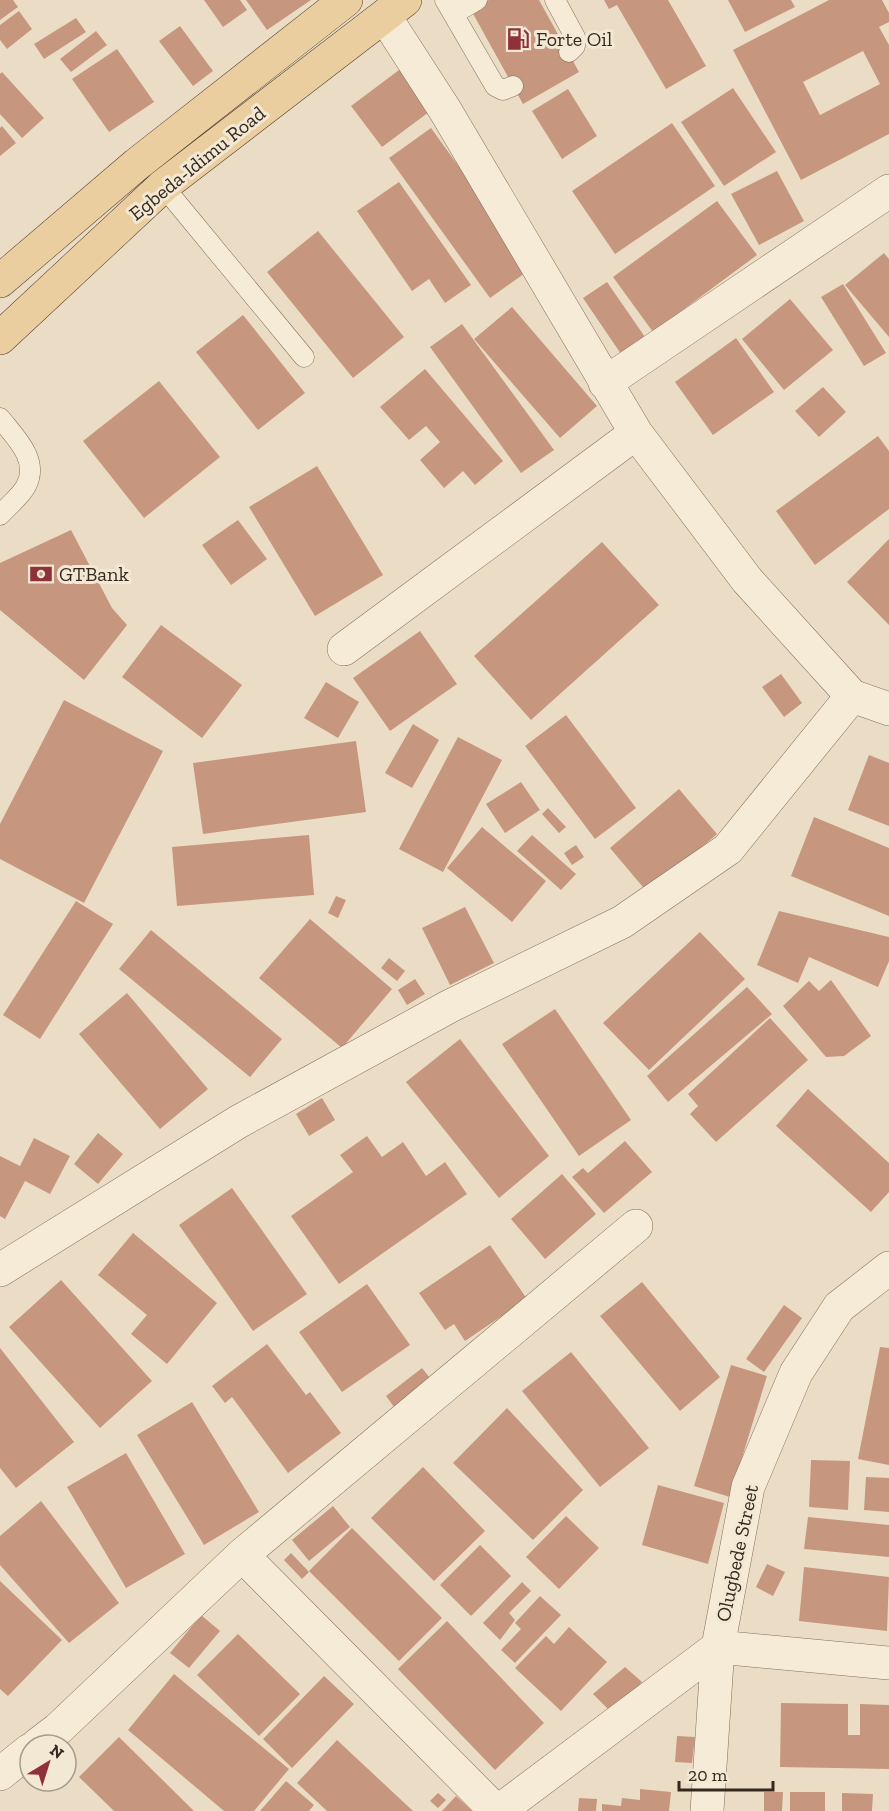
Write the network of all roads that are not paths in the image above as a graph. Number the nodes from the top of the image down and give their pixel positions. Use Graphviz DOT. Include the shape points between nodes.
graph roads {
  1 [pos="346,0"];
  2 [pos="477,0"];
  3 [pos="555,0"];
  4 [pos="449,7"];
  5 [pos="395,8"];
  6 [pos="569,52"];
  7 [pos="513,86"];
  8 [pos="163,186"];
  9 [pos="889,191"];
  10 [pos="0,281"];
  11 [pos="0,338"];
  12 [pos="304,357"];
  13 [pos="605,383"];
  14 [pos="0,418"];
  15 [pos="636,433"];
  16 [pos="0,515"];
  17 [pos="344,648"];
  18 [pos="852,696"];
  19 [pos="889,709"];
  20 [pos="636,1226"];
  21 [pos="889,1268"];
  22 [pos="0,1270"];
  23 [pos="242,1555"];
  24 [pos="718,1647"];
  25 [pos="889,1663"];
  26 [pos="53,1733"];
  27 [pos="18,1760"];
  28 [pos="0,1774"];
  29 [pos="497,1811"];
  30 [pos="707,1811"];
  1 -- 10 [label="main road, Egbeda-Idimu Road" via="137,164"];
  2 -- 4 [label="lane"];
  3 -- 6 [label="lane" via="575,37 575,46"];
  4 -- 7 [label="lane" via="495,86 503,90"];
  5 -- 8 [label="main road, Egbeda-Idimu Road"];
  5 -- 13 [label="street" via="446,111"];
  8 -- 11 [label="main road, Egbeda-Idimu Road"];
  8 -- 12 [label="lane"];
  9 -- 13 [label="street"];
  13 -- 15 [label="street"];
  14 -- 16 [label="lane" via="27,452 29,469 26,485"];
  15 -- 17 [label="street"];
  15 -- 18 [label="street" via="747,580"];
  18 -- 19 [label="street"];
  18 -- 22 [label="street" via="728,849 622,922 450,1006 238,1122"];
  20 -- 23 [label="street"];
  21 -- 24 [label="street, Olugbede Street" via="838,1307 796,1373 748,1487"];
  23 -- 26 [label="street"];
  23 -- 29 [label="street"];
  24 -- 25 [label="street"];
  24 -- 29 [label="street"];
  24 -- 30 [label="street, Olugbede Street"];
  27 -- 28 [label="street"];
}
